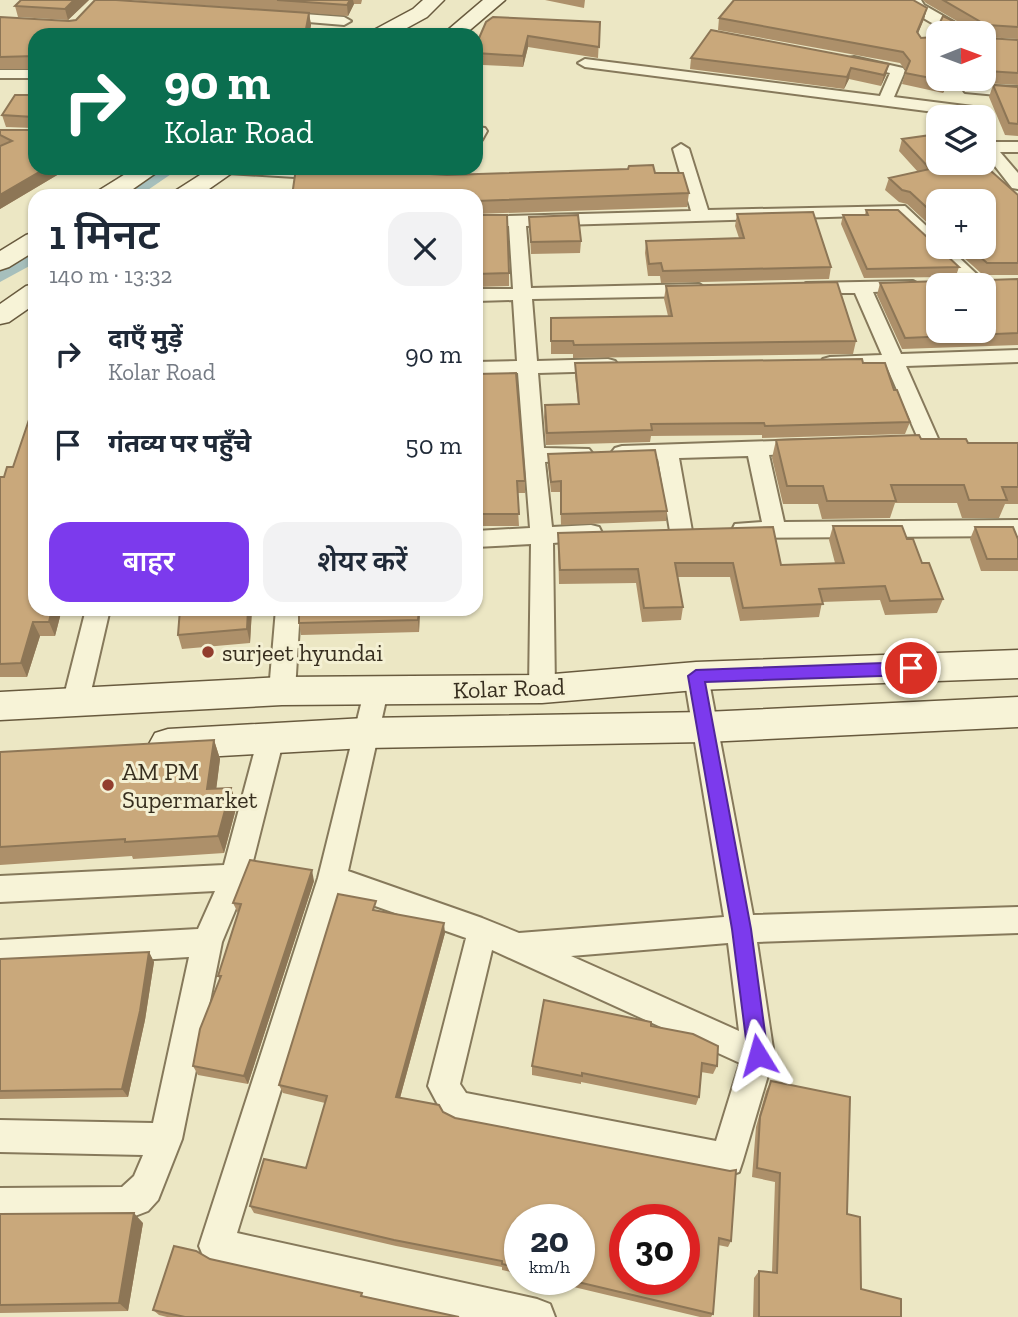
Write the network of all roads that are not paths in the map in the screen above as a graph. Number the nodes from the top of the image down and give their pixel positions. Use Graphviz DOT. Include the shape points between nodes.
graph roads {
  1 [pos="434,0"];
  2 [pos="495,0"];
  3 [pos="914,0"];
  4 [pos="261,15"];
  5 [pos="344,21"];
  6 [pos="911,21"];
  7 [pos="928,21"];
  8 [pos="926,24"];
  9 [pos="392,28"];
  10 [pos="461,28"];
  11 [pos="840,59"];
  12 [pos="585,63"];
  13 [pos="0,74"];
  14 [pos="28,74"];
  15 [pos="996,88"];
  16 [pos="1018,92"];
  17 [pos="886,101"];
  18 [pos="926,107"];
  19 [pos="996,145"];
  20 [pos="1018,148"];
  21 [pos="681,149"];
  22 [pos="996,158"];
  23 [pos="139,175"];
  24 [pos="216,175"];
  25 [pos="457,175"];
  26 [pos="416,178"];
  27 [pos="1018,184"];
  28 [pos="117,189"];
  29 [pos="194,189"];
  30 [pos="701,217"];
  31 [pos="517,221"];
  32 [pos="483,222"];
  33 [pos="28,244"];
  34 [pos="0,262"];
  35 [pos="972,273"];
  36 [pos="926,286"];
  37 [pos="862,287"];
  38 [pos="794,288"];
  39 [pos="712,290"];
  40 [pos="522,294"];
  41 [pos="483,295"];
  42 [pos="28,297"];
  43 [pos="0,316"];
  44 [pos="1018,356"];
  45 [pos="894,362"];
  46 [pos="813,363"];
  47 [pos="622,365"];
  48 [pos="527,366"];
  49 [pos="483,368"];
  50 [pos="930,443"];
  51 [pos="903,444"];
  52 [pos="955,444"];
  53 [pos="824,447"];
  54 [pos="757,449"];
  55 [pos="667,452"];
  56 [pos="534,455"];
  57 [pos="1018,528"];
  58 [pos="775,530"];
  59 [pos="681,531"];
  60 [pos="653,532"];
  61 [pos="612,533"];
  62 [pos="542,535"];
  63 [pos="483,539"];
  64 [pos="96,616"];
  65 [pos="287,616"];
  66 [pos="1018,664"];
  67 [pos="696,676"];
  68 [pos="542,689"];
  69 [pos="282,691"];
  70 [pos="375,691"];
  71 [pos="76,700"];
  72 [pos="0,706"];
  73 [pos="1018,712"];
  74 [pos="705,726"];
  75 [pos="365,733"];
  76 [pos="271,738"];
  77 [pos="135,746"];
  78 [pos="235,877"];
  79 [pos="332,878"];
  80 [pos="0,889"];
  81 [pos="1018,920"];
  82 [pos="741,929"];
  83 [pos="482,931"];
  84 [pos="207,942"];
  85 [pos="517,947"];
  86 [pos="0,954"];
  87 [pos="758,1055"];
  88 [pos="0,1136"];
  89 [pos="166,1139"];
  90 [pos="0,1205"];
  91 [pos="537,1317"];
  1 -- 9 [label="main road"];
  2 -- 10 [label="main road"];
  3 -- 7 [label="street"];
  4 -- 5 [label="street"];
  6 -- 8 [label="street"];
  11 -- 17 [label="street" via="897,70"];
  12 -- 17 [label="street"];
  13 -- 14 [label="street"];
  15 -- 16 [label="street"];
  17 -- 18 [label="street"];
  19 -- 20 [label="street"];
  21 -- 30 [label="street"];
  22 -- 27 [label="street"];
  23 -- 28 [label="main road"];
  24 -- 29 [label="main road"];
  25 -- 26 [label="street"];
  30 -- 31 [label="street"];
  30 -- 35 [label="street" via="899,210"];
  31 -- 32 [label="street"];
  31 -- 40 [label="street"];
  33 -- 34 [label="main road"];
  36 -- 37 [label="street"];
  37 -- 38 [label="street"];
  37 -- 45 [label="street"];
  39 -- 40 [label="street"];
  40 -- 41 [label="street"];
  40 -- 48 [label="street"];
  42 -- 43 [label="main road"];
  44 -- 45 [label="street"];
  45 -- 46 [label="street"];
  45 -- 50 [label="street"];
  47 -- 48 [label="street"];
  48 -- 49 [label="street"];
  48 -- 56 [label="street"];
  50 -- 51 [label="street"];
  50 -- 52 [label="street"];
  53 -- 54 [label="street"];
  54 -- 55 [label="street"];
  54 -- 58 [label="street"];
  55 -- 56 [label="street"];
  55 -- 59 [label="street"];
  56 -- 62 [label="street"];
  57 -- 58 [label="street"];
  58 -- 59 [label="street"];
  59 -- 60 [label="street"];
  61 -- 62 [label="street"];
  62 -- 63 [label="street"];
  62 -- 68 [label="street"];
  64 -- 71 [label="street"];
  65 -- 69 [label="street"];
  66 -- 67 [label="main road, Kolar Road"];
  67 -- 68 [label="main road, Kolar Road"];
  67 -- 74 [label="street"];
  68 -- 70 [label="main road, Kolar Road"];
  69 -- 70 [label="main road, Kolar Road"];
  69 -- 71 [label="main road, Kolar Road"];
  69 -- 76 [label="main road"];
  70 -- 75 [label="street"];
  71 -- 72 [label="main road, Kolar Road"];
  73 -- 74 [label="main road, Kolar Road"];
  74 -- 75 [label="main road, Kolar Road"];
  74 -- 82 [label="street"];
  75 -- 76 [label="main road, Kolar Road"];
  75 -- 79 [label="street"];
  76 -- 77 [label="main road, Kolar Road"];
  76 -- 78 [label="street"];
  78 -- 80 [label="street"];
  78 -- 84 [label="street"];
  79 -- 83 [label="street"];
  79 -- 91 [label="street" via="216,1246"];
  81 -- 82 [label="street"];
  82 -- 85 [label="street"];
  82 -- 87 [label="street"];
  83 -- 85 [label="street"];
  83 -- 87 [label="street" via="444,1086 456,1107 727,1160"];
  84 -- 86 [label="street"];
  84 -- 89 [label="street"];
  85 -- 87 [label="street"];
  88 -- 89 [label="street"];
  89 -- 90 [label="street" via="156,1168 136,1199"];
}
